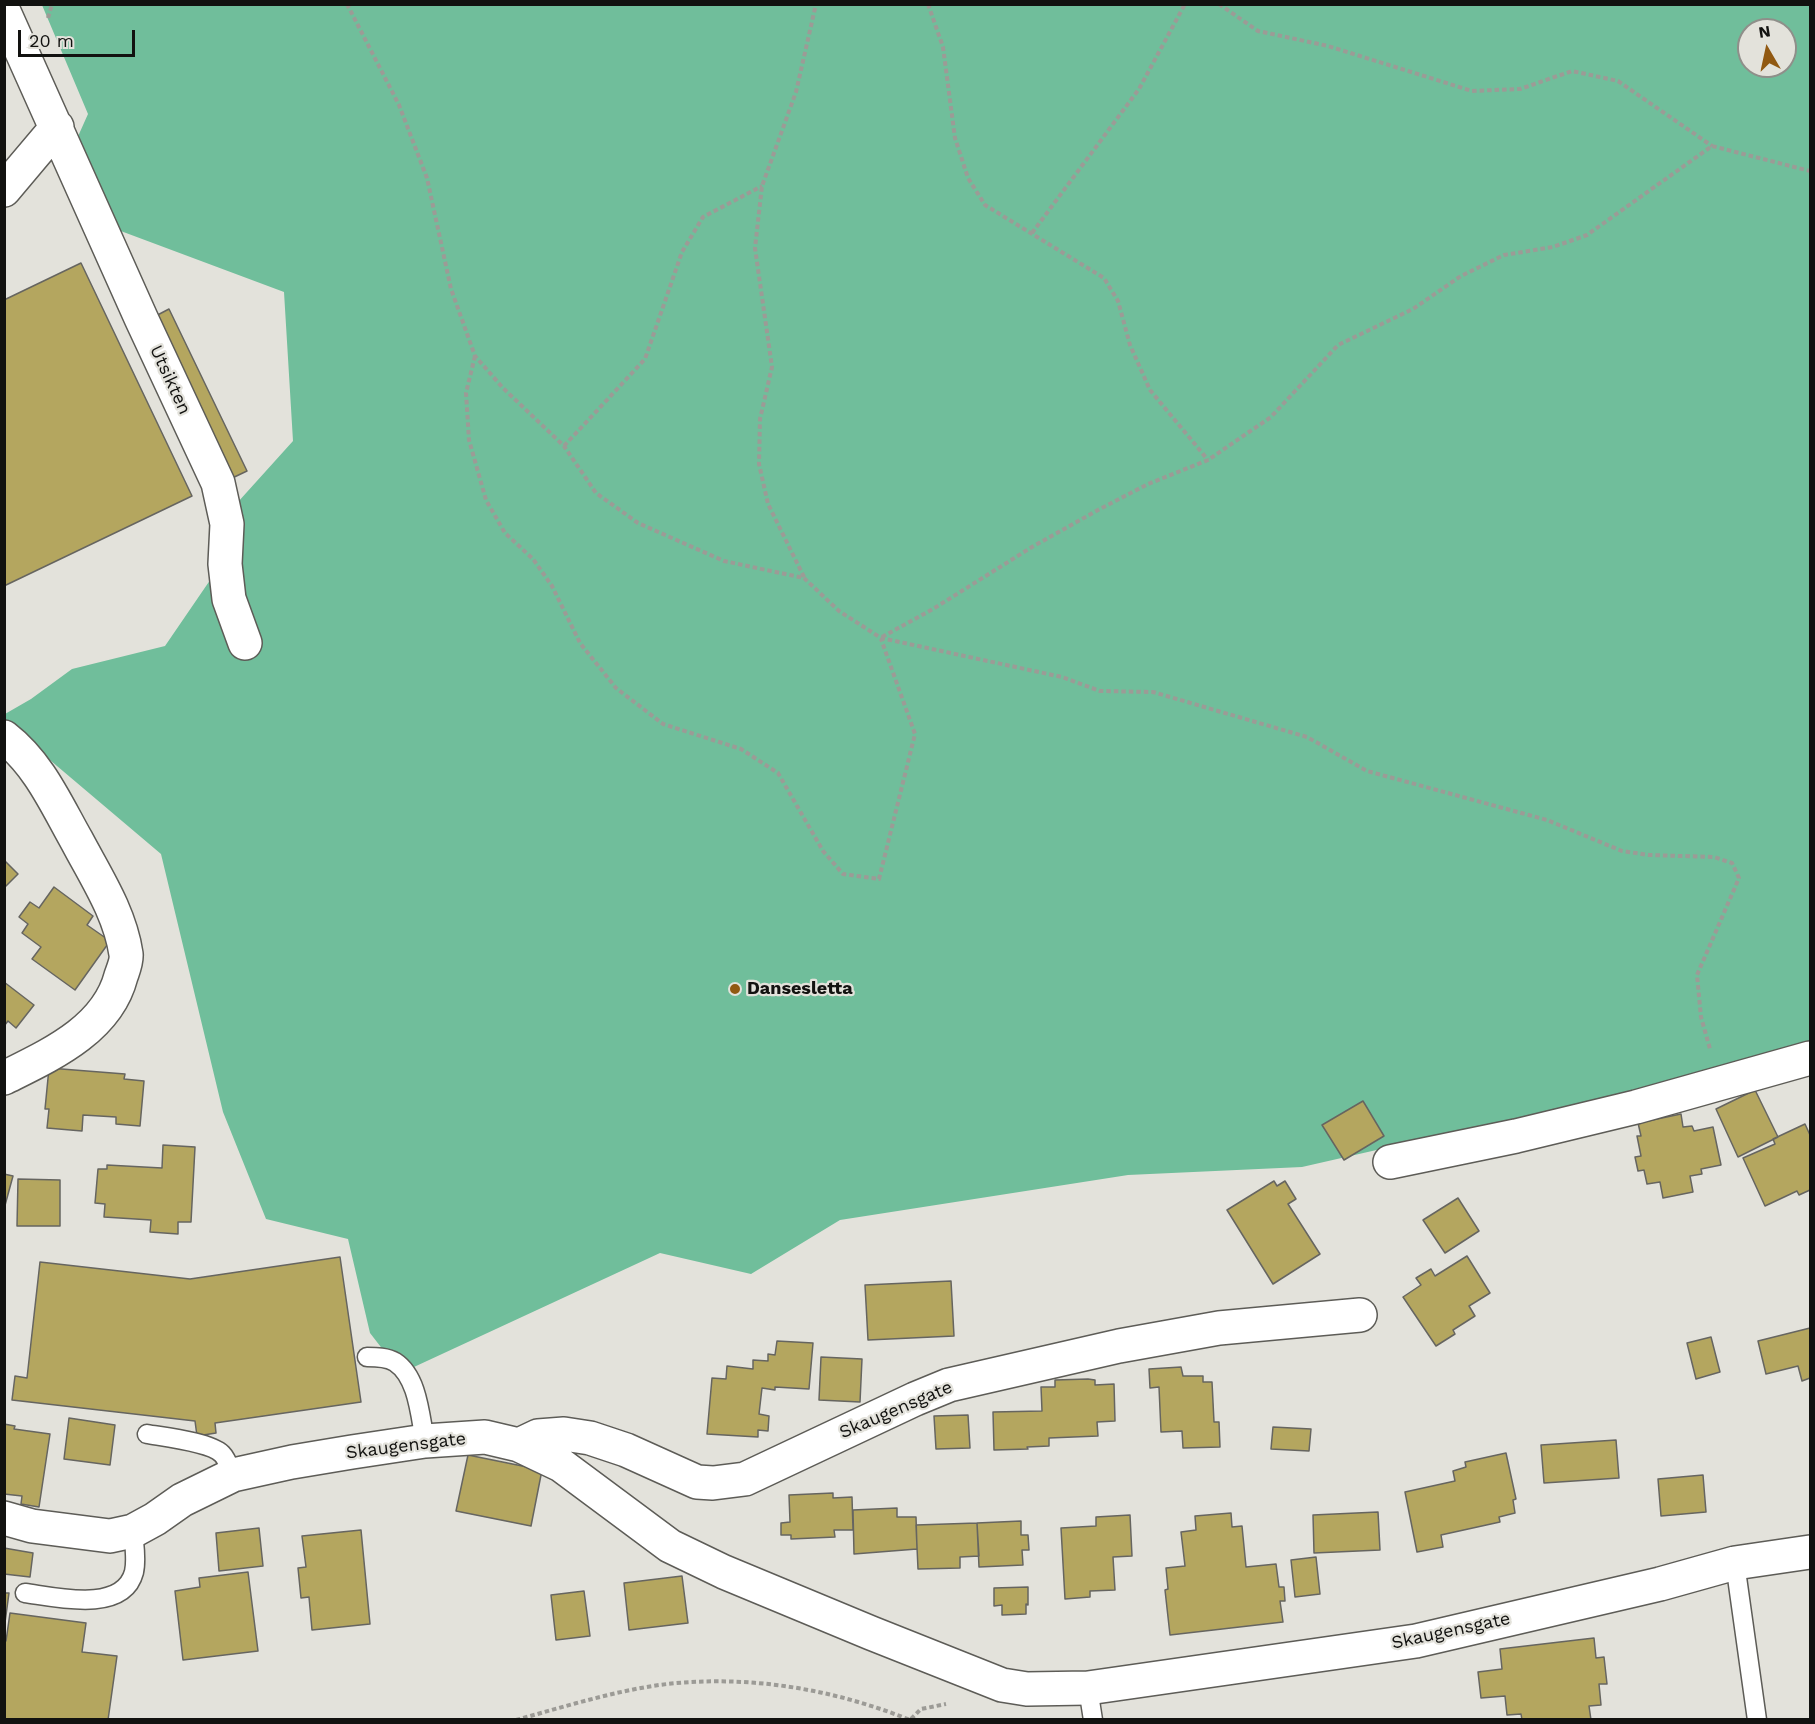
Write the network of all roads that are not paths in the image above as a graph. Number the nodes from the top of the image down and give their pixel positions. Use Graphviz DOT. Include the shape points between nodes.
graph roads {
  1 [pos="4,12"];
  2 [pos="57,127"];
  3 [pos="4,190"];
  4 [pos="245,643"];
  5 [pos="4,737"];
  6 [pos="1810,1058"];
  7 [pos="4,1078"];
  8 [pos="1390,1162"];
  9 [pos="1360,1315"];
  10 [pos="367,1357"];
  11 [pos="147,1434"];
  12 [pos="425,1441"];
  13 [pos="519,1445"];
  14 [pos="233,1475"];
  15 [pos="4,1518"];
  16 [pos="133,1531"];
  17 [pos="1810,1552"];
  18 [pos="1735,1563"];
  19 [pos="25,1593"];
  20 [pos="1090,1704"];
  21 [pos="1757,1719"];
  1 -- 2 [label="street, Utsikten"];
  2 -- 3 [label="street"];
  2 -- 4 [label="street, Utsikten" via="218,483 227,524 225,564 229,599"];
  5 -- 7 [label="street" via="41,775 115,914 126,957 119,984 103,1013 74,1040"];
  6 -- 8 [label="street" via="1636,1107"];
  9 -- 13 [label="street, Skaugensgate" via="1219,1328 1119,1346 950,1385 745,1479 697,1482 626,1450 564,1434 538,1436"];
  10 -- 12 [label="lane" via="393,1361 405,1371 413,1387"];
  11 -- 14 [label="lane" via="214,1449 222,1454"];
  12 -- 13 [label="street, Skaugensgate" via="485,1437"];
  12 -- 14 [label="street, Skaugensgate"];
  13 -- 20 [label="street, Skaugensgate" via="561,1465 670,1546 724,1572 1002,1685"];
  14 -- 16 [label="street, Skaugensgate" via="182,1500"];
  15 -- 16 [label="street" via="89,1534 110,1536"];
  16 -- 19 [label="lane" via="134,1574 117,1593 98,1600 78,1601"];
  17 -- 18 [label="street, Skaugensgate"];
  18 -- 20 [label="street, Skaugensgate" via="1416,1641"];
  18 -- 21 [label="lane"];
}
